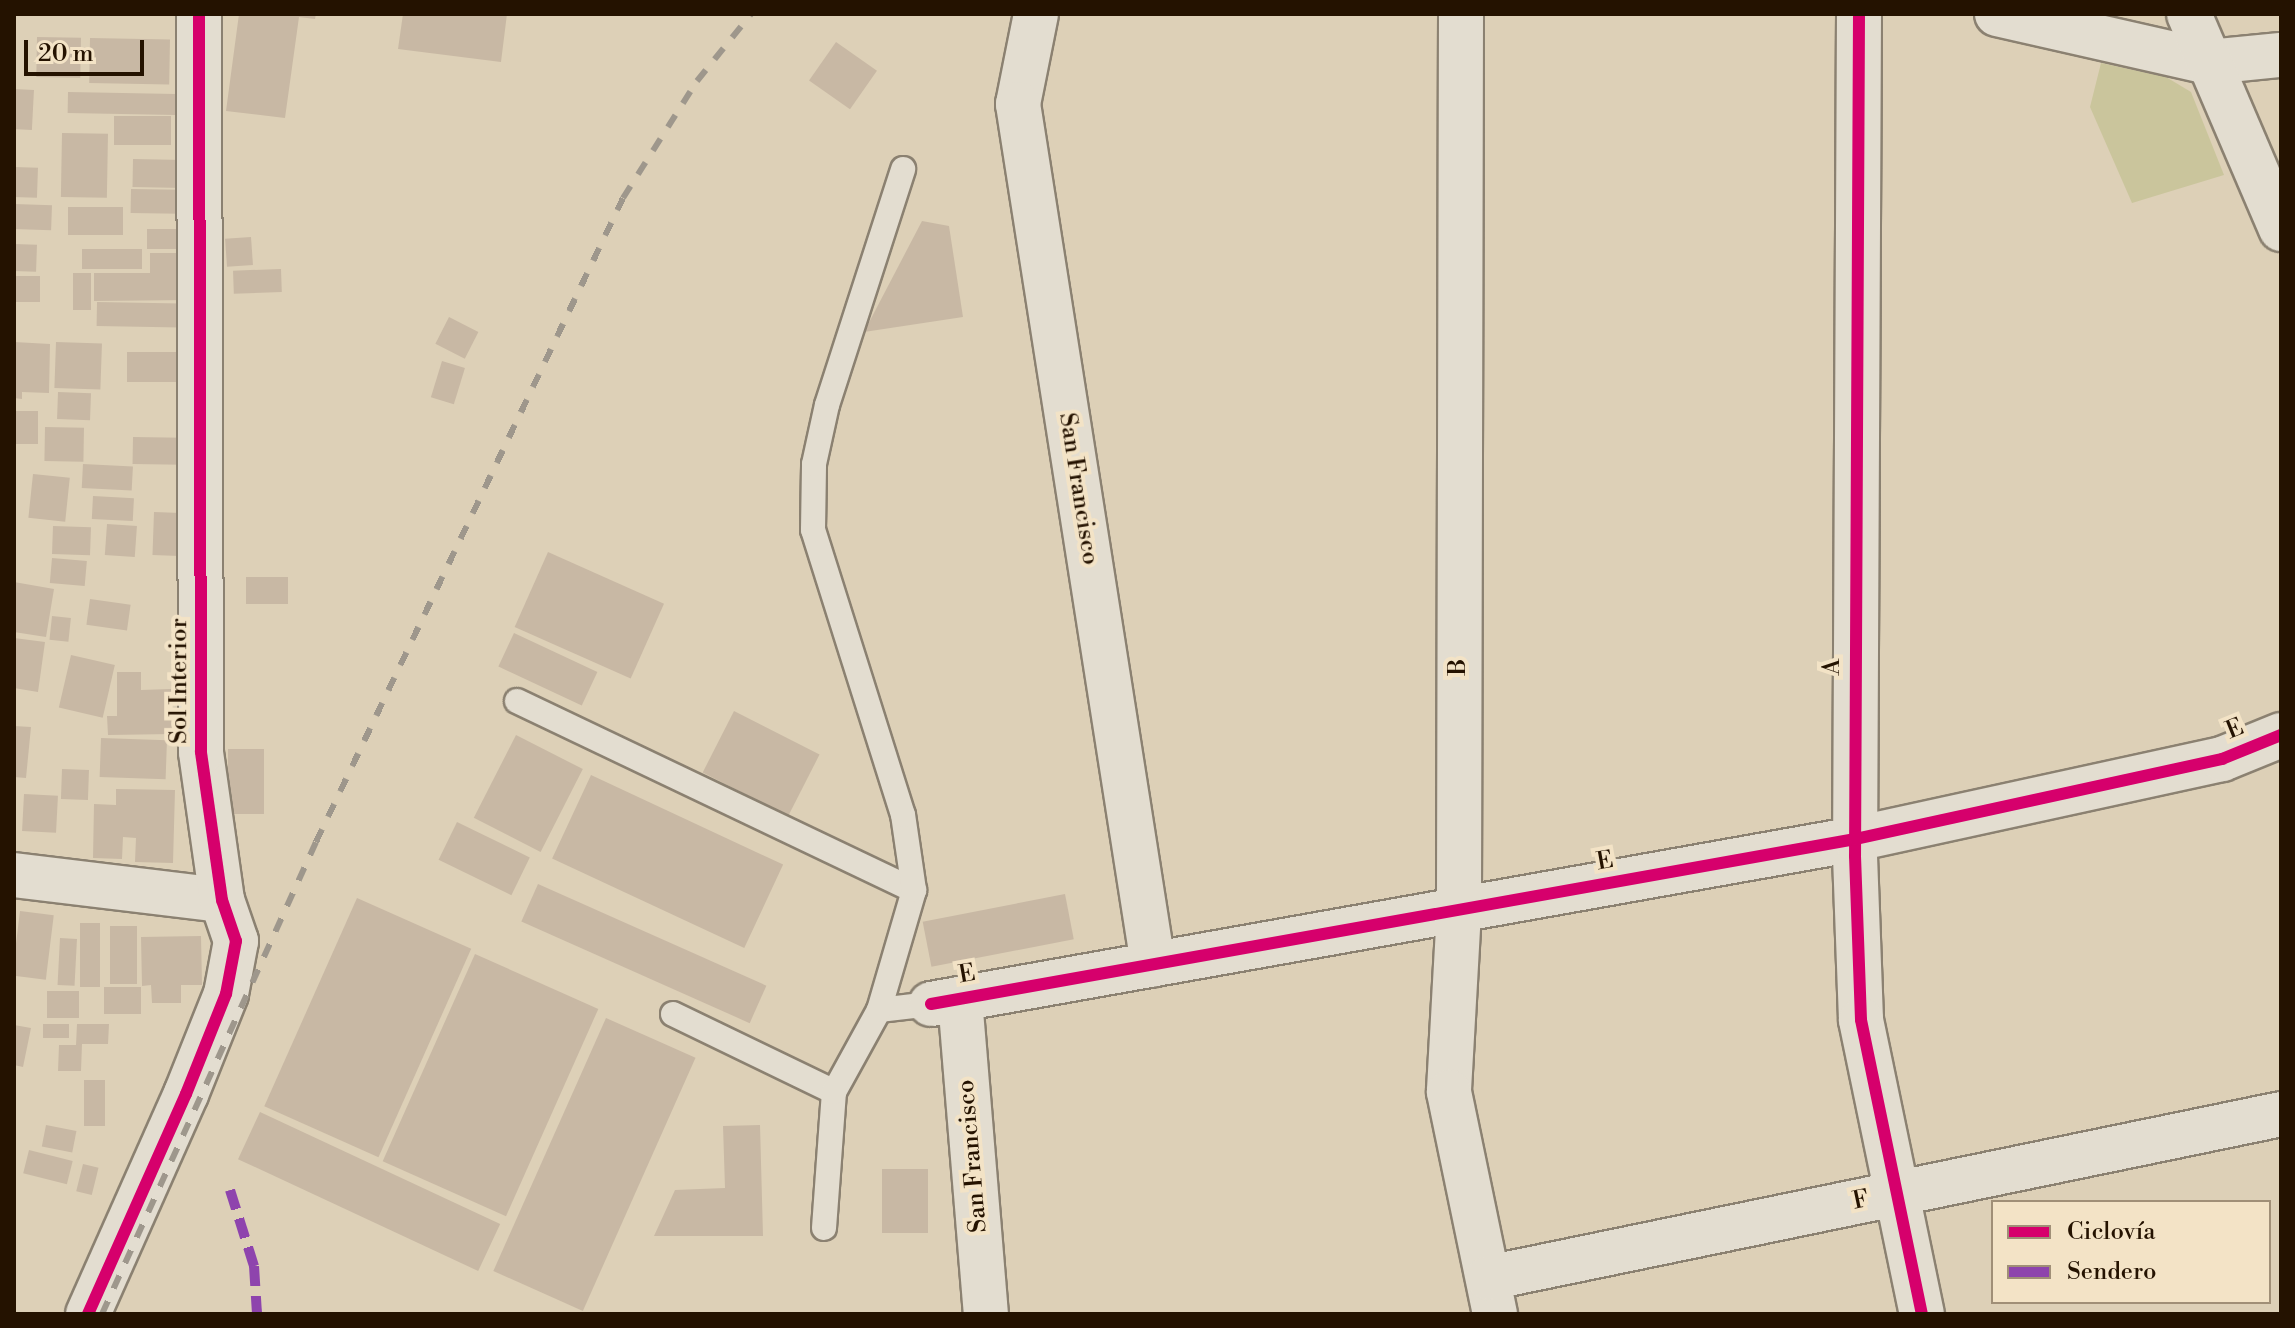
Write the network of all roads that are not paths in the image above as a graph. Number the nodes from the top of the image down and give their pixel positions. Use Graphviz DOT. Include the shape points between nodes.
graph roads {
  1 [pos="199,14"];
  2 [pos="1036,14"];
  3 [pos="1461,14"];
  4 [pos="1859,14"];
  5 [pos="1997,14"];
  6 [pos="2189,14"];
  7 [pos="2281,55"];
  8 [pos="2209,62"];
  9 [pos="903,169"];
  10 [pos="2281,229"];
  11 [pos="517,701"];
  12 [pos="2281,735"];
  13 [pos="1855,839"];
  14 [pos="14,875"];
  15 [pos="914,890"];
  16 [pos="222,900"];
  17 [pos="1459,911"];
  18 [pos="1153,964"];
  19 [pos="945,1001"];
  20 [pos="879,1010"];
  21 [pos="673,1014"];
  22 [pos="834,1092"];
  23 [pos="2281,1114"];
  24 [pos="1897,1194"];
  25 [pos="824,1228"];
  26 [pos="1491,1296"];
  27 [pos="88,1314"];
  28 [pos="986,1314"];
  29 [pos="1922,1314"];
  1 -- 16 [label="street, Sol Interior" via="201,752"];
  2 -- 18 [label="street, San Francisco" via="1018,104"];
  3 -- 17 [label="street, B"];
  4 -- 13 [label="street, A"];
  5 -- 8 [label="street"];
  6 -- 8 [label="street"];
  7 -- 8 [label="street"];
  8 -- 10 [label="street"];
  9 -- 15 [label="lane" via="827,405 814,464 813,530 903,815"];
  11 -- 15 [label="lane"];
  12 -- 13 [label="street, E" via="2222,759"];
  13 -- 17 [label="street, E"];
  13 -- 24 [label="street, A" via="1861,1020"];
  14 -- 16 [label="street"];
  15 -- 20 [label="lane"];
  16 -- 27 [label="street, Sol Interior" via="236,941 226,994"];
  17 -- 18 [label="street, E"];
  17 -- 26 [label="street, B" via="1449,1092"];
  18 -- 19 [label="street, E"];
  19 -- 20 [label="lane"];
  19 -- 28 [label="street, San Francisco"];
  20 -- 22 [label="lane"];
  21 -- 22 [label="lane"];
  22 -- 25 [label="lane"];
  23 -- 24 [label="street, F"];
  24 -- 26 [label="street, F"];
  24 -- 29 [label="street, A"];
}
